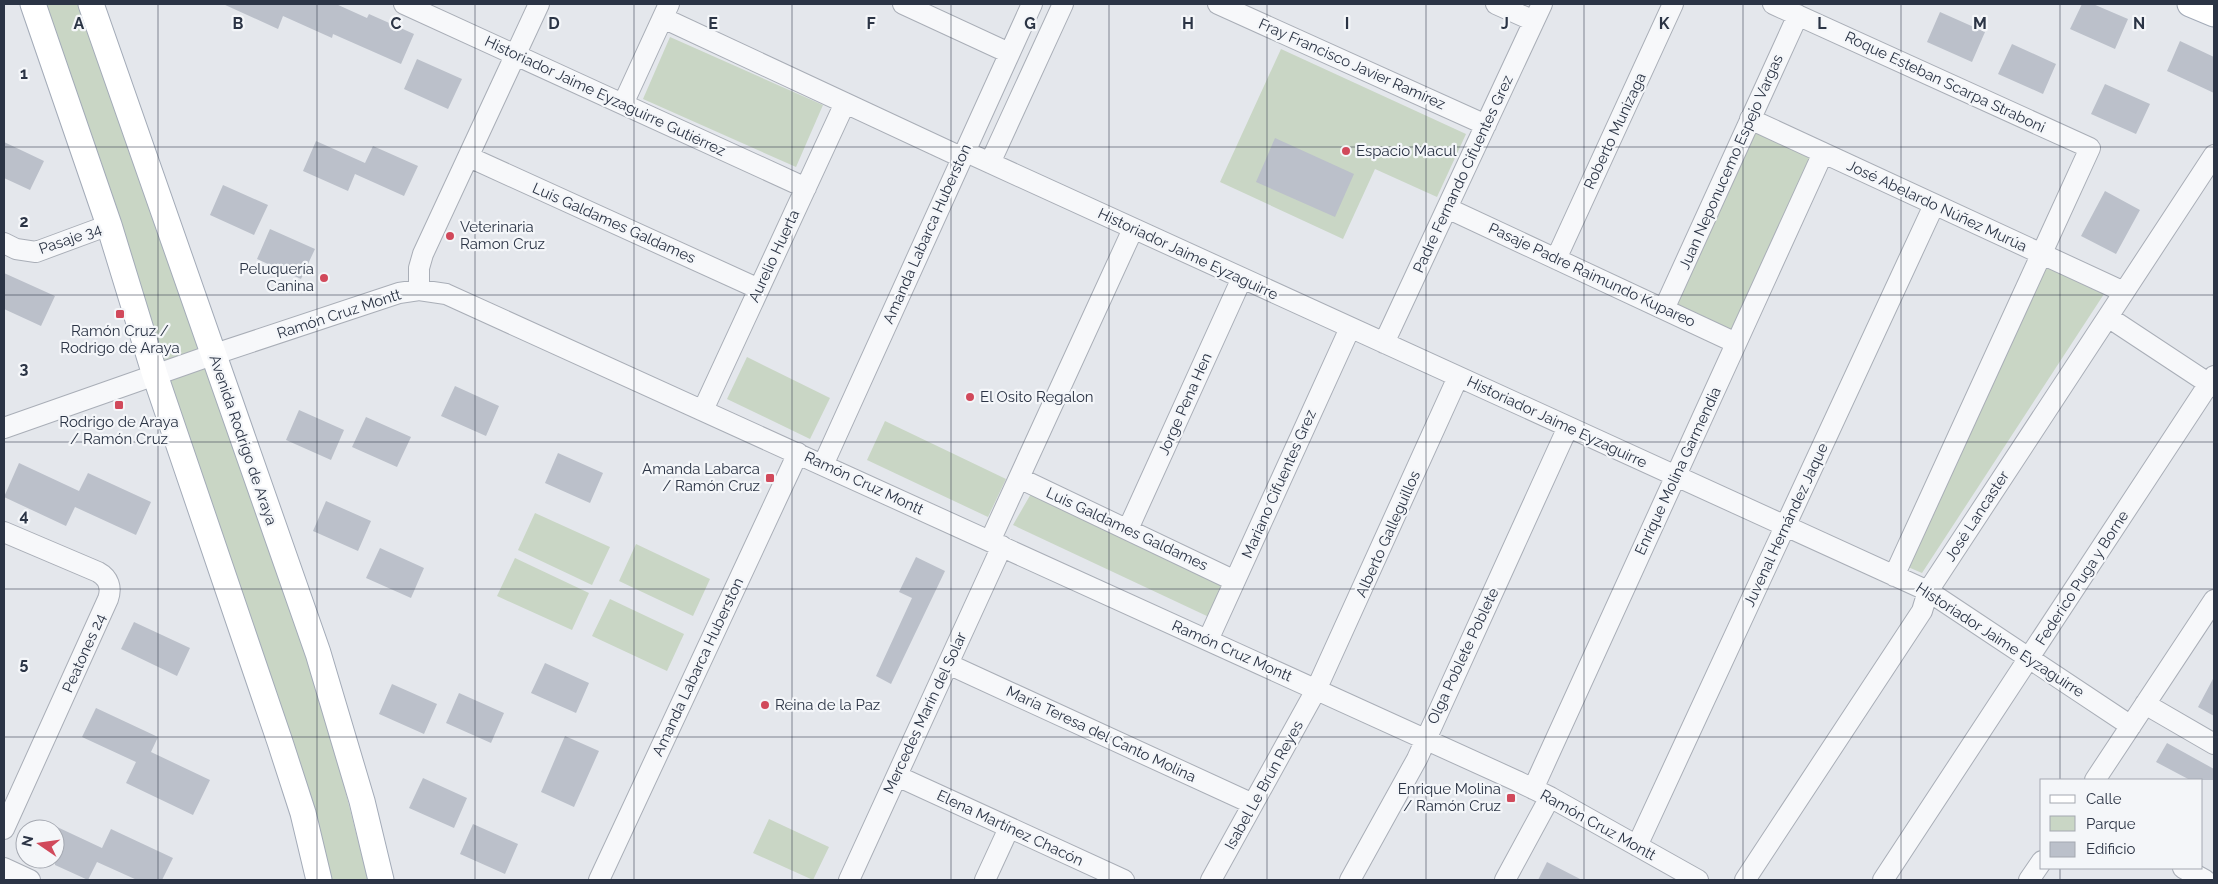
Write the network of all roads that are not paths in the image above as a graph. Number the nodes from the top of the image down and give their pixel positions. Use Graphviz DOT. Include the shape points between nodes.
graph roads {
  1 [pos="33,4"];
  2 [pos="91,4"];
  3 [pos="404,4"];
  4 [pos="539,4"];
  5 [pos="903,4"];
  6 [pos="1032,4"];
  7 [pos="1062,4"];
  8 [pos="1218,4"];
  9 [pos="1496,4"];
  10 [pos="1673,4"];
  11 [pos="1773,4"];
  12 [pos="2190,4"];
  13 [pos="666,11"];
  14 [pos="1538,12"];
  15 [pos="2214,14"];
  16 [pos="1798,15"];
  17 [pos="1009,53"];
  18 [pos="516,54"];
  19 [pos="845,103"];
  20 [pos="623,104"];
  21 [pos="1750,119"];
  22 [pos="1486,124"];
  23 [pos="1823,153"];
  24 [pos="963,154"];
  25 [pos="2214,155"];
  26 [pos="469,156"];
  27 [pos="990,163"];
  28 [pos="806,188"];
  29 [pos="1934,205"];
  30 [pos="1447,208"];
  31 [pos="109,225"];
  32 [pos="1133,229"];
  33 [pos="4,243"];
  34 [pos="2042,255"];
  35 [pos="1556,259"];
  36 [pos="1242,278"];
  37 [pos="759,289"];
  38 [pos="419,290"];
  39 [pos="2124,292"];
  40 [pos="1664,309"];
  41 [pos="2108,317"];
  42 [pos="1350,328"];
  43 [pos="1384,343"];
  44 [pos="1736,343"];
  45 [pos="212,355"];
  46 [pos="155,375"];
  47 [pos="1458,378"];
  48 [pos="2213,382"];
  49 [pos="703,410"];
  50 [pos="4,428"];
  51 [pos="1568,428"];
  52 [pos="798,453"];
  53 [pos="823,465"];
  54 [pos="1675,477"];
  55 [pos="1019,478"];
  56 [pos="1785,527"];
  57 [pos="1128,529"];
  58 [pos="4,532"];
  59 [pos="996,544"];
  60 [pos="1894,576"];
  61 [pos="1235,581"];
  62 [pos="1928,591"];
  63 [pos="2214,600"];
  64 [pos="1208,640"];
  65 [pos="2029,658"];
  66 [pos="948,664"];
  67 [pos="1316,690"];
  68 [pos="2145,704"];
  69 [pos="2131,726"];
  70 [pos="1425,739"];
  71 [pos="2214,744"];
  72 [pos="897,776"];
  73 [pos="2096,779"];
  74 [pos="1542,793"];
  75 [pos="1254,804"];
  76 [pos="1009,828"];
  77 [pos="4,829"];
  78 [pos="1637,846"];
  79 [pos="2040,864"];
  80 [pos="4,868"];
  81 [pos="2185,869"];
  82 [pos="1116,879"];
  83 [pos="30,880"];
  84 [pos="319,880"];
  85 [pos="381,880"];
  86 [pos="599,880"];
  87 [pos="849,880"];
  88 [pos="985,880"];
  89 [pos="1211,880"];
  90 [pos="1350,880"];
  91 [pos="1505,880"];
  92 [pos="1698,880"];
  93 [pos="1745,880"];
  94 [pos="1883,880"];
  95 [pos="2029,880"];
  96 [pos="2205,880"];
  1 -- 31 [label="main road"];
  2 -- 45 [label="main road, Avenida Rodrigo de Araya"];
  3 -- 18 [label="street, Historiador Jaime Eyzaguirre Gutiérrez"];
  4 -- 18 [label="street"];
  5 -- 17 [label="street"];
  6 -- 17 [label="street, Amanda Labarca Huberston"];
  7 -- 27 [label="street, Amanda Labarca Huberston"];
  8 -- 22 [label="street, Fray Francisco Javier Ramírez"];
  9 -- 14 [label="street"];
  10 -- 35 [label="street, Roberto Munizaga"];
  11 -- 16 [label="street, Roque Esteban Scarpa Straboni"];
  12 -- 15 [label="main road"];
  13 -- 19 [label="street, Historiador Jaime Eyzaguirre"];
  13 -- 20 [label="street"];
  14 -- 22 [label="street, Padre Fernando Cifuentes Grez"];
  16 -- 21 [label="street, Juan Neponucemo Espejo Vargas"];
  16 -- 34 [label="street, Roque Esteban Scarpa Straboni" via="2090,148"];
  17 -- 24 [label="street, Amanda Labarca Huberston"];
  18 -- 20 [label="street, Historiador Jaime Eyzaguirre Gutiérrez"];
  18 -- 26 [label="street"];
  19 -- 24 [label="street, Historiador Jaime Eyzaguirre"];
  19 -- 28 [label="street, Aurelio Huerta"];
  20 -- 28 [label="street, Historiador Jaime Eyzaguirre Gutiérrez"];
  21 -- 23 [label="street, José Abelardo Núñez Murúa"];
  21 -- 40 [label="street, Juan Neponucemo Espejo Vargas"];
  22 -- 30 [label="street, Padre Fernando Cifuentes Grez"];
  23 -- 29 [label="street, José Abelardo Núñez Murúa"];
  23 -- 44 [label="street, Enrique Molina Garmendia"];
  24 -- 27 [label="street, Historiador Jaime Eyzaguirre"];
  24 -- 53 [label="street, Amanda Labarca Huberston"];
  25 -- 39 [label="street, José Lancaster"];
  26 -- 37 [label="street, Luis Galdames Galdames"];
  26 -- 38 [label="street" via="423,254"];
  27 -- 32 [label="street, Historiador Jaime Eyzaguirre"];
  28 -- 37 [label="street, Aurelio Huerta"];
  29 -- 34 [label="street, José Abelardo Núñez Murúa"];
  29 -- 56 [label="street, Juvenal Hernández Jaque"];
  30 -- 35 [label="street, Pasaje Padre Raimundo Kupareo"];
  30 -- 43 [label="street, Padre Fernando Cifuentes Grez"];
  31 -- 33 [label="street, Pasaje 34" via="36,252 16,249"];
  31 -- 46 [label="main road"];
  32 -- 36 [label="street, Historiador Jaime Eyzaguirre"];
  32 -- 55 [label="street, Mercedes Marín del Solar"];
  34 -- 39 [label="street, José Abelardo Núñez Murúa"];
  34 -- 60 [label="street"];
  35 -- 40 [label="street, Pasaje Padre Raimundo Kupareo"];
  36 -- 42 [label="street, Historiador Jaime Eyzaguirre"];
  36 -- 57 [label="street, Jorge Pena Hen"];
  37 -- 49 [label="street, Aurelio Huerta"];
  38 -- 45 [label="street, Ramón Cruz Montt" via="399,293"];
  38 -- 49 [label="street, Ramón Cruz Montt" via="458,298"];
  39 -- 41 [label="street, José Lancaster"];
  40 -- 44 [label="street, Pasaje Padre Raimundo Kupareo"];
  41 -- 48 [label="street"];
  41 -- 62 [label="street, José Lancaster"];
  42 -- 43 [label="street, Historiador Jaime Eyzaguirre"];
  42 -- 61 [label="street, Mariano Cifuentes Grez"];
  43 -- 47 [label="street, Historiador Jaime Eyzaguirre"];
  44 -- 54 [label="street, Enrique Molina Garmendia"];
  45 -- 46 [label="street, Ramón Cruz Montt"];
  45 -- 85 [label="main road, Avenida Rodrigo de Araya" via="318,653 362,802"];
  46 -- 50 [label="street, Ramón Cruz Montt"];
  46 -- 84 [label="main road" via="280,742 303,813"];
  47 -- 51 [label="street, Historiador Jaime Eyzaguirre"];
  47 -- 67 [label="street, Alberto Galleguillos"];
  48 -- 65 [label="street, Federico Puga y Borne"];
  49 -- 52 [label="street, Ramón Cruz Montt"];
  51 -- 54 [label="street, Historiador Jaime Eyzaguirre"];
  51 -- 70 [label="street, Olga Poblete Poblete"];
  52 -- 53 [label="street, Ramón Cruz Montt"];
  52 -- 86 [label="street, Amanda Labarca Huberston"];
  53 -- 59 [label="street, Ramón Cruz Montt"];
  54 -- 56 [label="street, Historiador Jaime Eyzaguirre"];
  54 -- 74 [label="street, Enrique Molina Garmendia"];
  55 -- 57 [label="street, Luis Galdames Galdames"];
  55 -- 59 [label="street, Mercedes Marín del Solar"];
  56 -- 60 [label="street, Historiador Jaime Eyzaguirre"];
  56 -- 78 [label="street, Juvenal Hernández Jaque"];
  57 -- 61 [label="street, Luis Galdames Galdames"];
  58 -- 77 [label="street, Peatones 24" via="98,572 106,578 110,589"];
  59 -- 64 [label="street, Ramón Cruz Montt"];
  59 -- 66 [label="street, Mercedes Marín del Solar"];
  60 -- 62 [label="street, Historiador Jaime Eyzaguirre"];
  61 -- 64 [label="street, Mariano Cifuentes Grez"];
  62 -- 65 [label="street, Historiador Jaime Eyzaguirre"];
  62 -- 93 [label="street, José Lancaster" via="1922,611"];
  63 -- 68 [label="street"];
  64 -- 67 [label="street, Ramón Cruz Montt"];
  65 -- 69 [label="street, Historiador Jaime Eyzaguirre"];
  65 -- 94 [label="street, Federico Puga y Borne"];
  66 -- 72 [label="street, Mercedes Marín del Solar"];
  66 -- 75 [label="street, María Teresa del Canto Molina"];
  67 -- 70 [label="street, Ramón Cruz Montt"];
  67 -- 75 [label="street, Isabel Le Brun Reyes"];
  68 -- 69 [label="street"];
  68 -- 71 [label="street"];
  69 -- 73 [label="street"];
  70 -- 74 [label="street, Ramón Cruz Montt"];
  70 -- 90 [label="street, Olga Poblete Poblete"];
  72 -- 76 [label="street, Elena Martínez Chacón"];
  72 -- 87 [label="street, Mercedes Marín del Solar"];
  74 -- 78 [label="street, Ramón Cruz Montt"];
  74 -- 91 [label="street, Enrique Molina Garmendia"];
  75 -- 89 [label="street, Isabel Le Brun Reyes"];
  76 -- 82 [label="street, Elena Martínez Chacón"];
  76 -- 88 [label="street"];
  78 -- 92 [label="street, Ramón Cruz Montt"];
  79 -- 95 [label="street"];
  80 -- 83 [label="street"];
  81 -- 96 [label="street"];
}
